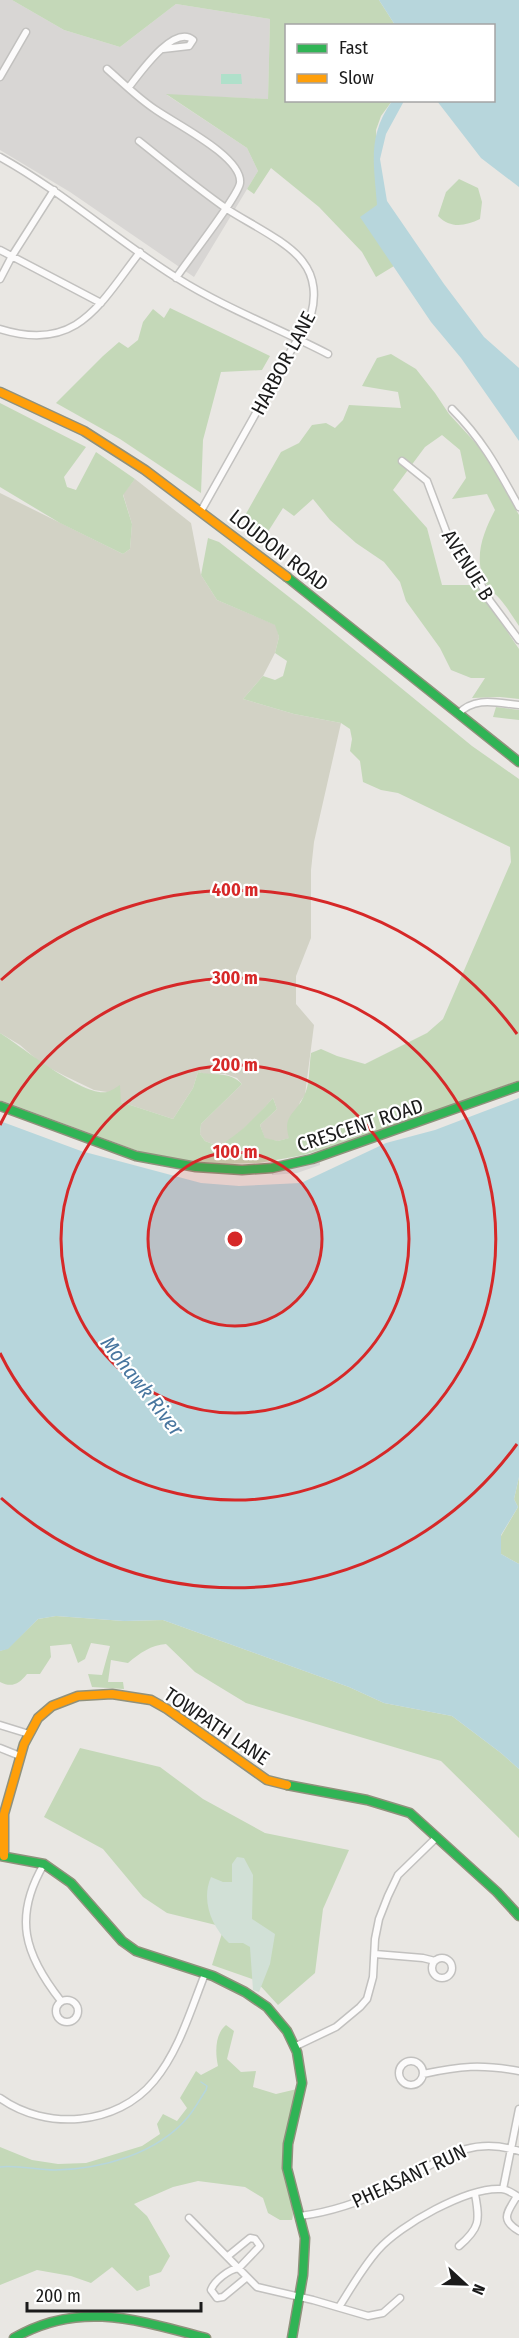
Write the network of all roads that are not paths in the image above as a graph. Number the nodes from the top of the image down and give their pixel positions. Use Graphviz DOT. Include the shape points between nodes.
graph roads {
  1 [pos="26,32"];
  2 [pos="163,49"];
  3 [pos="107,69"];
  4 [pos="0,77"];
  5 [pos="129,87"];
  6 [pos="139,141"];
  7 [pos="0,157"];
  8 [pos="54,190"];
  9 [pos="226,208"];
  10 [pos="0,250"];
  11 [pos="140,252"];
  12 [pos="12,256"];
  13 [pos="176,278"];
  14 [pos="0,279"];
  15 [pos="101,303"];
  16 [pos="0,329"];
  17 [pos="299,339"];
  18 [pos="328,354"];
  19 [pos="0,392"];
  20 [pos="452,409"];
  21 [pos="402,461"];
  22 [pos="519,507"];
  23 [pos="201,511"];
  24 [pos="519,640"];
  25 [pos="519,705"];
  26 [pos="458,714"];
  27 [pos="519,762"];
  28 [pos="519,1086"];
  29 [pos="0,1106"];
  30 [pos="0,1725"];
  31 [pos="29,1734"];
  32 [pos="0,1748"];
  33 [pos="20,1756"];
  34 [pos="437,1837"];
  35 [pos="2,1856"];
  36 [pos="44,1864"];
  37 [pos="519,1916"];
  38 [pos="375,1954"];
  39 [pos="435,1961"];
  40 [pos="205,1974"];
  41 [pos="61,2001"];
  42 [pos="294,2047"];
  43 [pos="519,2071"];
  44 [pos="423,2074"];
  45 [pos="0,2098"];
  46 [pos="519,2109"];
  47 [pos="511,2148"];
  48 [pos="519,2151"];
  49 [pos="503,2189"];
  50 [pos="475,2194"];
  51 [pos="518,2196"];
  52 [pos="300,2216"];
  53 [pos="189,2218"];
  54 [pos="519,2231"];
  55 [pos="459,2246"];
  56 [pos="228,2256"];
  57 [pos="239,2268"];
  58 [pos="246,2278"];
  59 [pos="299,2297"];
  60 [pos="400,2298"];
  61 [pos="339,2307"];
  62 [pos="14,2338"];
  63 [pos="206,2338"];
  64 [pos="292,2338"];
  1 -- 4 [label="street"];
  2 -- 5 [label="street"];
  3 -- 5 [label="street"];
  5 -- 9 [label="street" via="155,110 225,156 237,169 240,185"];
  6 -- 9 [label="street, HARBOR LANE"];
  7 -- 8 [label="street"];
  8 -- 11 [label="street"];
  8 -- 12 [label="street"];
  9 -- 13 [label="street"];
  9 -- 17 [label="street, HARBOR LANE" via="294,252 306,265 313,283 314,302"];
  10 -- 12 [label="street"];
  11 -- 13 [label="street"];
  11 -- 15 [label="street"];
  12 -- 14 [label="street"];
  12 -- 15 [label="street"];
  13 -- 17 [label="street"];
  15 -- 16 [label="street" via="58,334 28,337"];
  17 -- 18 [label="street"];
  17 -- 23 [label="street, HARBOR LANE"];
  19 -- 23 [label="street, LOUDON ROAD" via="84,431"];
  20 -- 22 [label="street" via="490,454"];
  21 -- 24 [label="street, AVENUE B" via="427,481 449,539"];
  23 -- 26 [label="street, LOUDON ROAD"];
  25 -- 26 [label="street" via="479,702"];
  26 -- 27 [label="street, LOUDON ROAD"];
  28 -- 29 [label="street, CRESCENT ROAD" via="321,1156 259,1169 181,1167 156,1161"];
  30 -- 31 [label="street"];
  31 -- 33 [label="street, TOWPATH LANE"];
  31 -- 34 [label="street, TOWPATH LANE" via="38,1718 52,1706 78,1696 112,1694 151,1700 267,1780 395,1807 410,1813"];
  32 -- 33 [label="street"];
  33 -- 35 [label="street, TOWPATH LANE" via="4,1814"];
  34 -- 37 [label="street, TOWPATH LANE"];
  34 -- 38 [label="street" via="398,1875 379,1919"];
  35 -- 36 [label="street"];
  36 -- 40 [label="street" via="71,1883 122,1941 136,1951"];
  36 -- 41 [label="street" via="27,1903 27,1930 35,1962"];
  38 -- 39 [label="street"];
  38 -- 42 [label="street" via="370,1991 360,2007 336,2027"];
  40 -- 42 [label="street" via="267,2007 280,2020"];
  40 -- 45 [label="street" via="161,2071 127,2103 96,2116 68,2120 27,2112"];
  42 -- 52 [label="street" via="302,2084 288,2144 287,2168"];
  43 -- 44 [label="street" via="470,2065"];
  46 -- 47 [label="street"];
  47 -- 48 [label="street, PHEASANT RUN"];
  47 -- 49 [label="street"];
  47 -- 52 [label="street, PHEASANT RUN" via="462,2148 359,2201 324,2213"];
  49 -- 50 [label="street"];
  49 -- 51 [label="street"];
  50 -- 55 [label="street" via="478,2221 471,2236"];
  50 -- 61 [label="street" via="420,2218 384,2244"];
  51 -- 54 [label="street" via="507,2220"];
  52 -- 59 [label="street" via="306,2253"];
  53 -- 56 [label="street"];
  56 -- 57 [label="street"];
  56 -- 57 [label="street" via="250,2238 255,2239 259,2250"];
  57 -- 58 [label="street"];
  57 -- 58 [label="street" via="233,2268 211,2290 217,2298 224,2297"];
  58 -- 59 [label="street" via="257,2287"];
  59 -- 61 [label="street"];
  59 -- 64 [label="street"];
  60 -- 61 [label="street" via="377,2316"];
  62 -- 63 [label="street" via="50,2321 75,2316 129,2321"];
}
